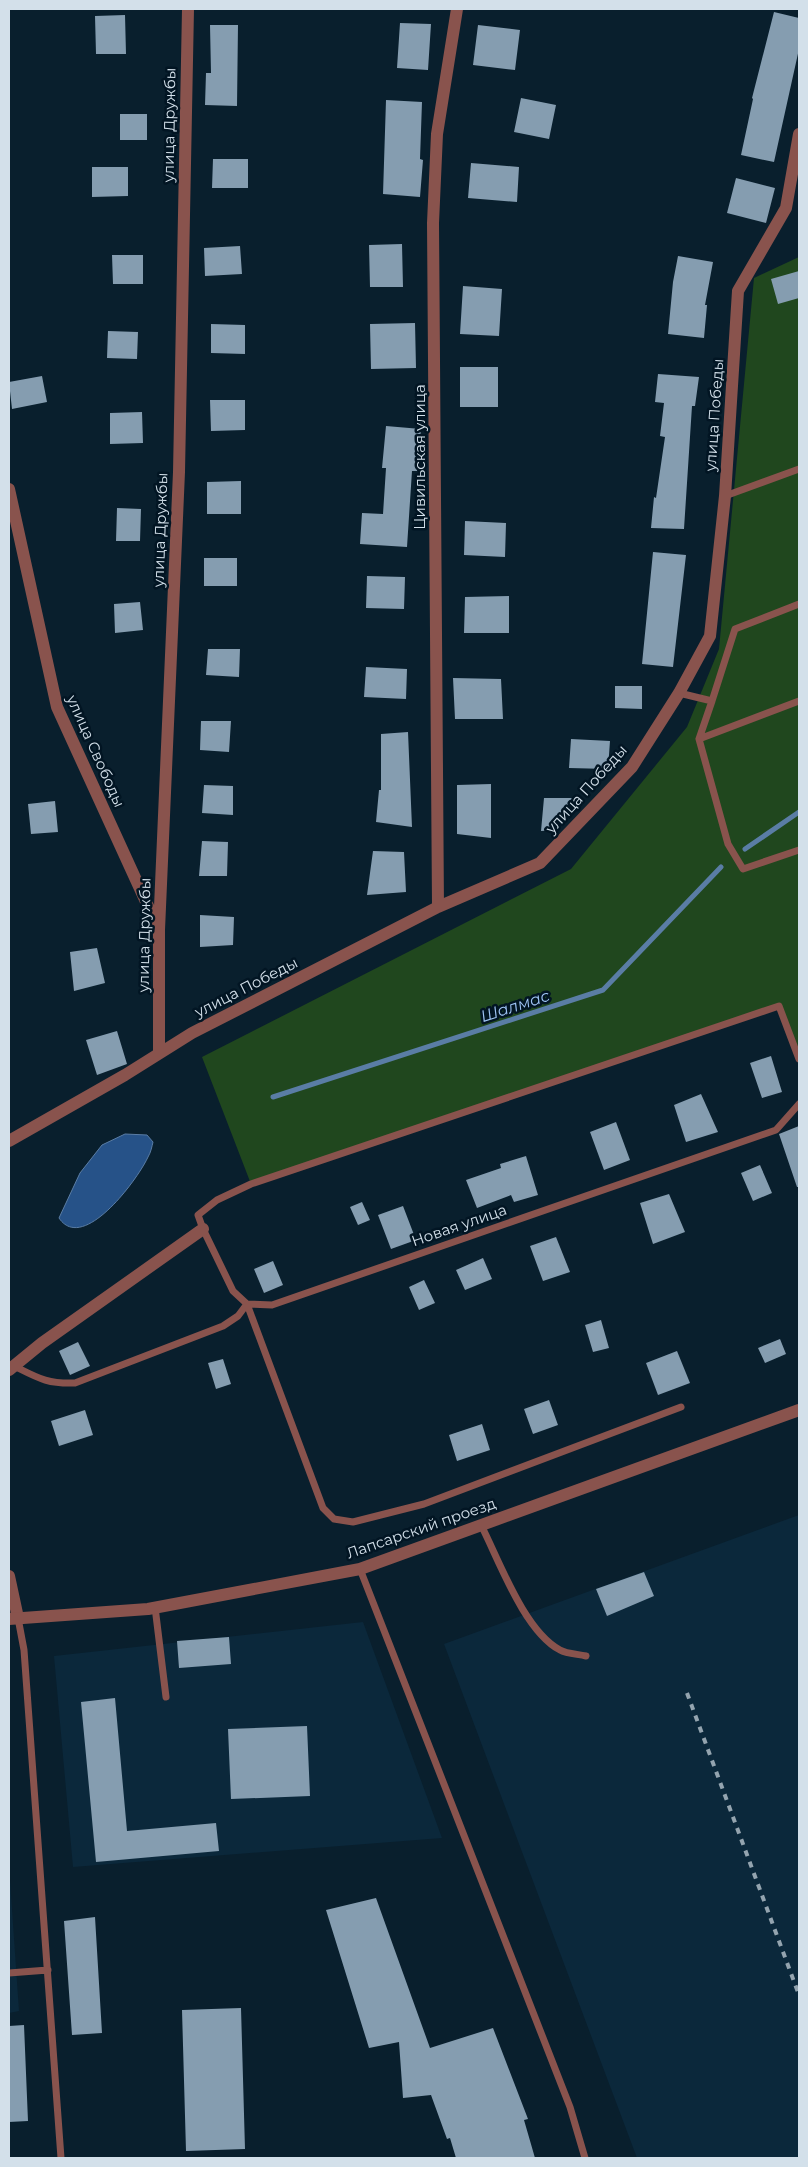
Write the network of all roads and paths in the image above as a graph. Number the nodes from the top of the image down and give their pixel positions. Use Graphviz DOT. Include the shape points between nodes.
graph roads {
  1 [pos="188,9"];
  2 [pos="457,9"];
  3 [pos="799,134"];
  4 [pos="799,470"];
  5 [pos="9,489"];
  6 [pos="725,496"];
  7 [pos="799,604"];
  8 [pos="679,693"];
  9 [pos="712,701"];
  10 [pos="799,701"];
  11 [pos="699,739"];
  12 [pos="799,850"];
  13 [pos="438,907"];
  14 [pos="159,930"];
  15 [pos="159,1052"];
  16 [pos="799,1059"];
  17 [pos="799,1104"];
  18 [pos="9,1141"];
  19 [pos="202,1230"];
  20 [pos="247,1304"];
  21 [pos="11,1368"];
  22 [pos="680,1407"];
  23 [pos="799,1410"];
  24 [pos="482,1525"];
  25 [pos="360,1569"];
  26 [pos="9,1576"];
  27 [pos="155,1607"];
  28 [pos="13,1618"];
  29 [pos="586,1656"];
  30 [pos="166,1698"];
  31 [pos="48,1970"];
  32 [pos="9,1973"];
  33 [pos="61,2158"];
  34 [pos="586,2158"];
  1 -- 14 [label="street, улица Дружбы" via="179,472"];
  2 -- 13 [label="street, Цивильская улица" via="438,134 433,223"];
  3 -- 6 [label="street, улица Победы" via="786,208 738,291"];
  4 -- 6 [label="lane"];
  5 -- 14 [label="street, улица Свободы" via="57,707"];
  6 -- 8 [label="street, улица Победы" via="710,636"];
  7 -- 9 [label="lane" via="735,629"];
  8 -- 9 [label="lane"];
  8 -- 13 [label="street, улица Победы" via="632,767 540,863"];
  9 -- 11 [label="lane"];
  10 -- 11 [label="lane"];
  11 -- 12 [label="lane" via="728,844 744,869"];
  13 -- 15 [label="street, улица Победы"];
  14 -- 15 [label="street, улица Дружбы"];
  15 -- 18 [label="street, улица Победы"];
  16 -- 19 [label="lane" via="779,1006 251,1184 217,1200 198,1215"];
  17 -- 20 [label="lane, Новая улица" via="776,1130 272,1305"];
  19 -- 20 [label="lane" via="233,1291"];
  19 -- 21 [label="street"];
  20 -- 21 [label="lane" via="238,1316 223,1326 75,1383 56,1384"];
  20 -- 22 [label="lane" via="323,1508 334,1519 353,1522 424,1504"];
  23 -- 24 [label="street, Лапсарский проезд"];
  24 -- 25 [label="street, Лапсарский проезд"];
  24 -- 29 [label="lane" via="525,1614 542,1636 560,1651"];
  25 -- 27 [label="street, Лапсарский проезд"];
  25 -- 34 [label="lane" via="570,2107"];
  26 -- 28 [label="street"];
  27 -- 28 [label="street, Лапсарский проезд"];
  27 -- 30 [label="lane"];
  28 -- 31 [label="lane" via="24,1650"];
  31 -- 32 [label="lane"];
  31 -- 33 [label="lane"];
}
